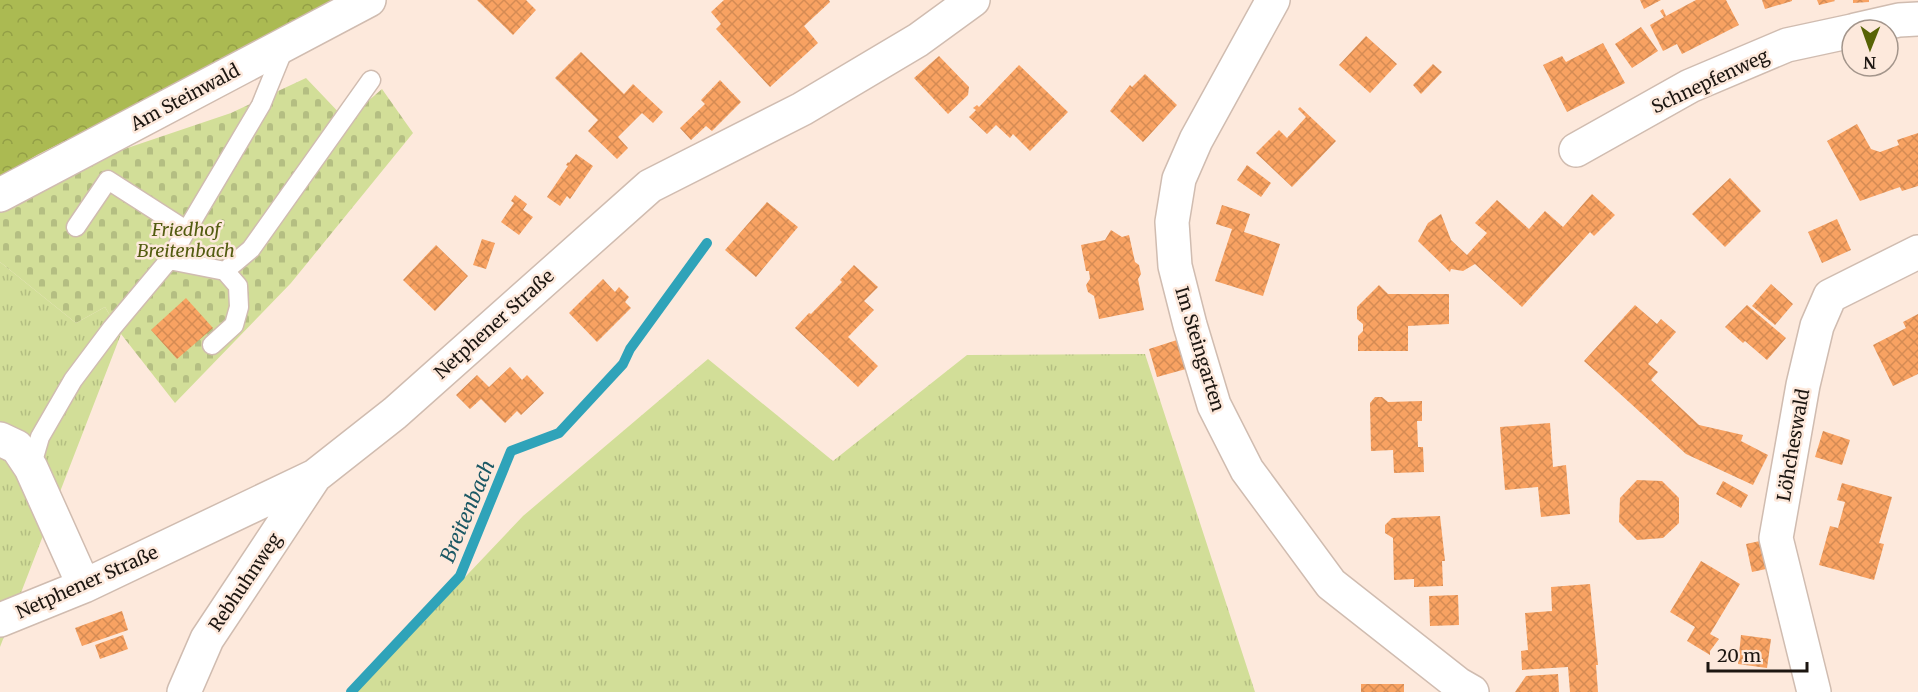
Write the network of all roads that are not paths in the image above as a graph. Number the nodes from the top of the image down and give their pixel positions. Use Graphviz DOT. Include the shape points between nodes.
graph roads {
  1 [pos="369,0"];
  2 [pos="972,0"];
  3 [pos="1273,0"];
  4 [pos="1918,19"];
  5 [pos="1900,20"];
  6 [pos="1840,33"];
  7 [pos="286,44"];
  8 [pos="371,80"];
  9 [pos="1576,150"];
  10 [pos="0,195"];
  11 [pos="76,227"];
  12 [pos="186,230"];
  13 [pos="1918,252"];
  14 [pos="170,260"];
  15 [pos="225,271"];
  16 [pos="212,345"];
  17 [pos="0,439"];
  18 [pos="31,468"];
  19 [pos="315,476"];
  20 [pos="84,586"];
  21 [pos="0,620"];
  22 [pos="184,692"];
  23 [pos="1472,692"];
  24 [pos="1814,692"];
  1 -- 7 [label="street, Am Steinwald"];
  2 -- 19 [label="street, Netphener Straße" via="918,40 802,109 650,186 395,412"];
  3 -- 23 [label="street, Im Steingarten" via="1196,140 1179,179 1172,222 1175,266 1190,325 1214,405 1247,470 1331,584"];
  4 -- 5 [label="street, Schnepfenweg"];
  6 -- 9 [label="street, Schnepfenweg" via="1787,45 1690,86"];
  7 -- 10 [label="street, Am Steinwald"];
  7 -- 12 [label="lane" via="261,105"];
  8 -- 15 [label="lane" via="250,249"];
  11 -- 12 [label="lane" via="108,180"];
  12 -- 14 [label="lane"];
  13 -- 24 [label="street, Löhcheswald" via="1830,296 1803,385 1776,538"];
  14 -- 15 [label="lane"];
  14 -- 18 [label="lane" via="73,380 40,437"];
  15 -- 16 [label="lane" via="238,286 239,307 234,325"];
  17 -- 18 [label="street" via="17,447"];
  18 -- 20 [label="street"];
  19 -- 20 [label="street, Netphener Straße"];
  19 -- 22 [label="street, Rebhuhnweg" via="207,639"];
  20 -- 21 [label="street, Netphener Straße"];
}
